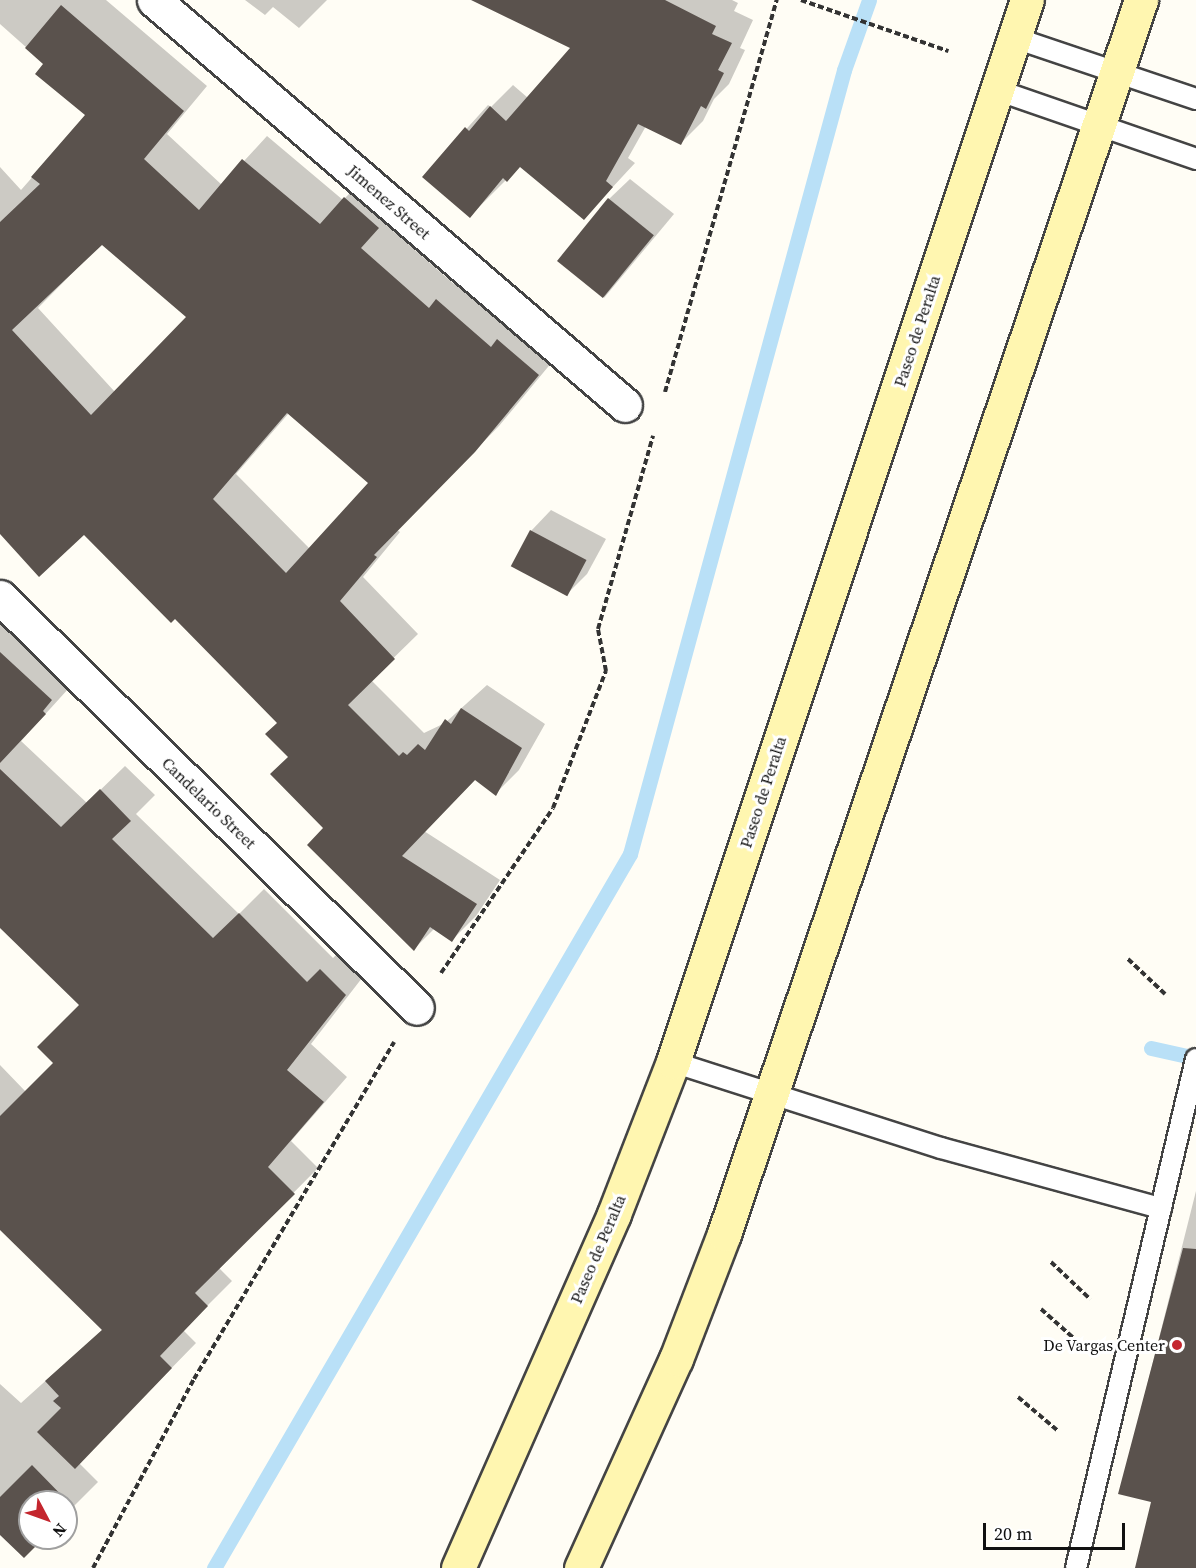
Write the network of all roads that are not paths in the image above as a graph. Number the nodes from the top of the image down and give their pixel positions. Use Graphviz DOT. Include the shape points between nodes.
graph roads {
  1 [pos="154,0"];
  2 [pos="1027,0"];
  3 [pos="1141,0"];
  4 [pos="1014,38"];
  5 [pos="1116,72"];
  6 [pos="997,90"];
  7 [pos="1196,99"];
  8 [pos="1098,126"];
  9 [pos="1196,159"];
  10 [pos="625,405"];
  11 [pos="0,597"];
  12 [pos="417,1008"];
  13 [pos="1196,1059"];
  14 [pos="673,1062"];
  15 [pos="772,1094"];
  16 [pos="1161,1208"];
  17 [pos="458,1568"];
  18 [pos="581,1568"];
  19 [pos="1076,1568"];
  1 -- 10 [label="street, Jimenez Street"];
  2 -- 4 [label="main road, Paseo de Peralta"];
  3 -- 5 [label="main road"];
  4 -- 5 [label="lane"];
  4 -- 6 [label="main road, Paseo de Peralta"];
  5 -- 7 [label="lane"];
  5 -- 8 [label="main road"];
  6 -- 8 [label="lane"];
  6 -- 14 [label="main road, Paseo de Peralta"];
  8 -- 9 [label="lane"];
  8 -- 15 [label="main road"];
  11 -- 12 [label="street, Candelario Street"];
  13 -- 16 [label="lane"];
  14 -- 15 [label="lane"];
  14 -- 17 [label="main road, Paseo de Peralta" via="614,1214"];
  15 -- 16 [label="lane" via="952,1151"];
  15 -- 18 [label="main road" via="676,1359"];
  16 -- 19 [label="lane"];
}
